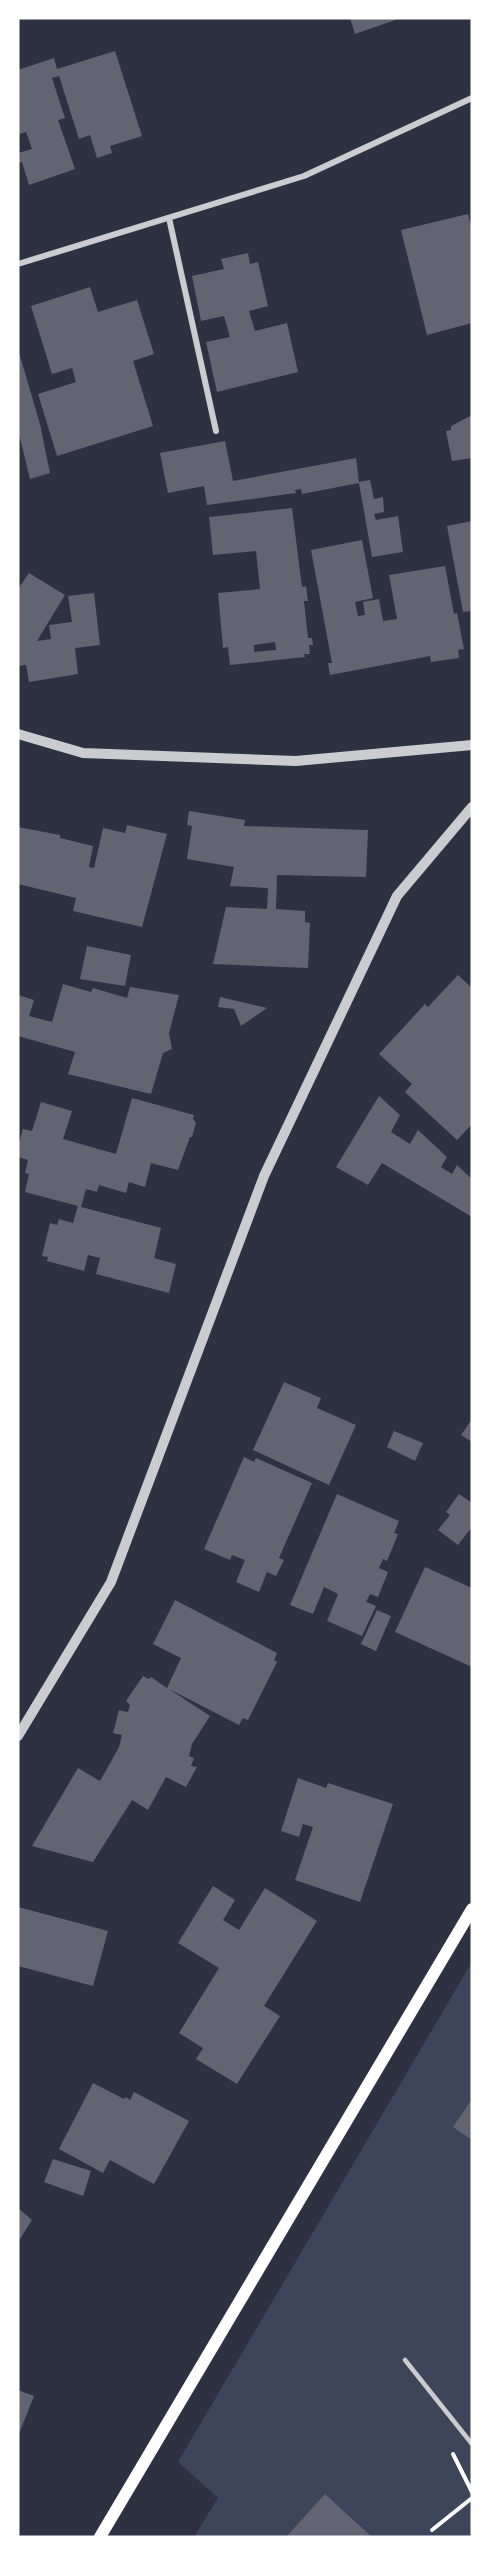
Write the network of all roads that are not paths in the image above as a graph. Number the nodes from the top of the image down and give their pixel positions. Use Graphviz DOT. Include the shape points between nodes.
graph roads {
  1 [pos="472,98"];
  2 [pos="169,218"];
  3 [pos="18,264"];
  4 [pos="216,431"];
  5 [pos="18,734"];
  6 [pos="472,744"];
  7 [pos="472,807"];
  8 [pos="18,1736"];
  9 [pos="472,1910"];
  10 [pos="405,2360"];
  11 [pos="472,2444"];
  12 [pos="100,2537"];
  1 -- 2 [label="street" via="304,176"];
  2 -- 3 [label="street"];
  2 -- 4 [label="street"];
  5 -- 6 [label="street" via="83,753 296,761"];
  7 -- 8 [label="street" via="397,896 264,1176 111,1582"];
  9 -- 12 [label="main road"];
  10 -- 11 [label="lane"];
}
